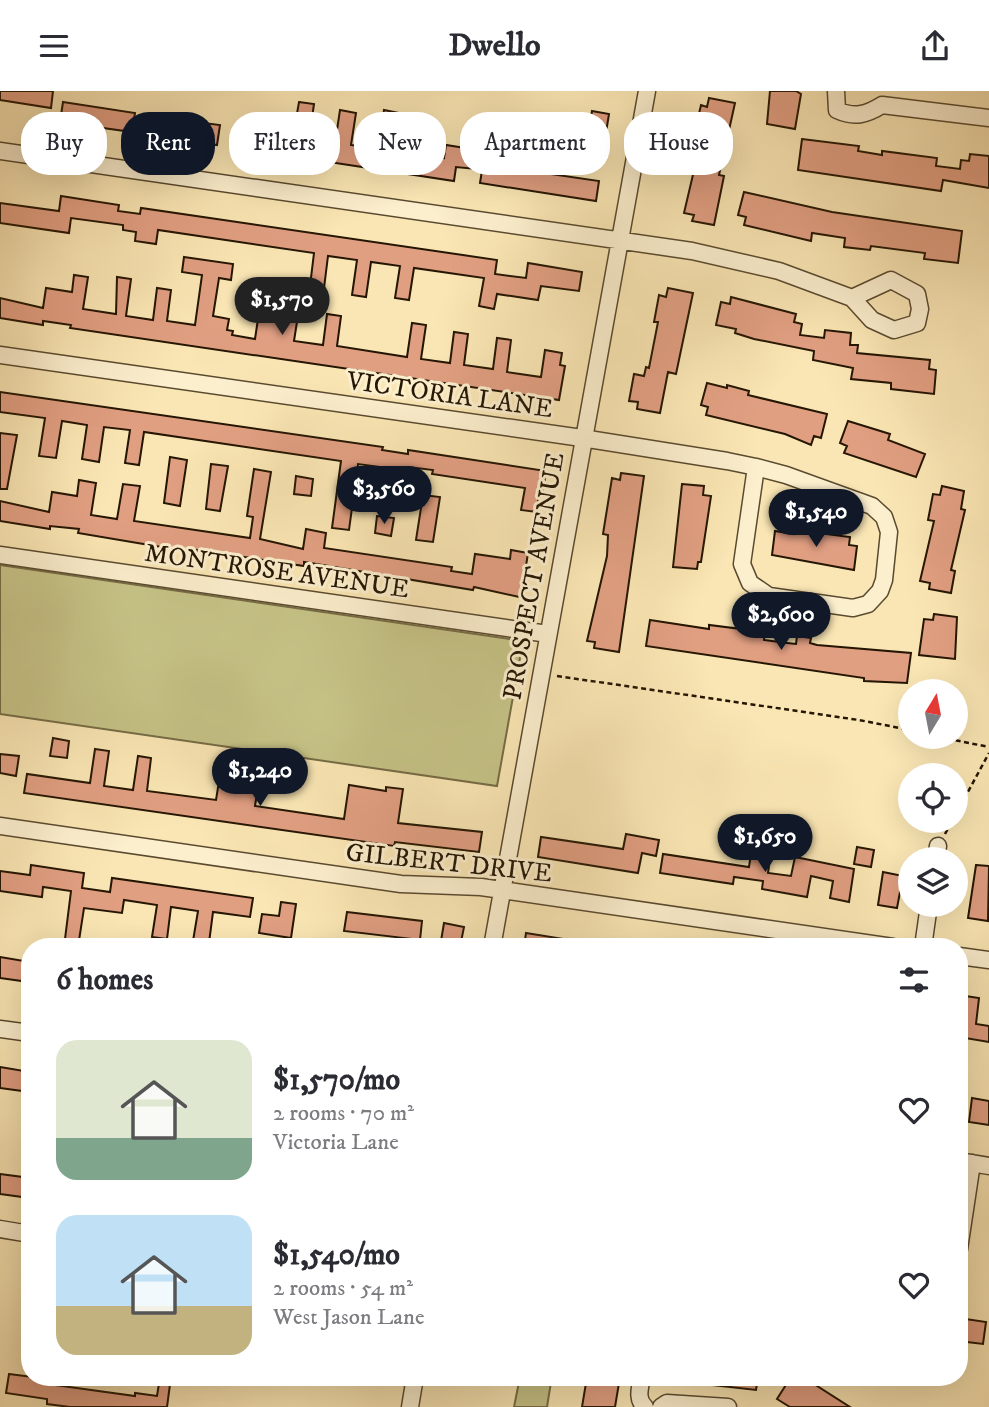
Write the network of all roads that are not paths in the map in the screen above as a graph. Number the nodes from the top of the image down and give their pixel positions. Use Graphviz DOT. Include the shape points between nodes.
graph roads {
  1 [pos="647,91"];
  2 [pos="836,91"];
  3 [pos="880,98"];
  4 [pos="989,118"];
  5 [pos="0,151"];
  6 [pos="620,240"];
  7 [pos="852,298"];
  8 [pos="0,355"];
  9 [pos="582,438"];
  10 [pos="756,467"];
  11 [pos="0,555"];
  12 [pos="548,634"];
  13 [pos="0,826"];
  14 [pos="502,891"];
  15 [pos="927,917"];
  16 [pos="494,938"];
  17 [pos="830,938"];
  18 [pos="924,938"];
  19 [pos="968,957"];
  20 [pos="989,960"];
  21 [pos="0,1029"];
  22 [pos="21,1032"];
  23 [pos="973,1163"];
  24 [pos="968,1194"];
  25 [pos="0,1229"];
  26 [pos="21,1232"];
  27 [pos="414,1386"];
  28 [pos="640,1386"];
  29 [pos="694,1406"];
  30 [pos="410,1407"];
  31 [pos="645,1407"];
  32 [pos="661,1407"];
  33 [pos="728,1407"];
  1 -- 6 [label="street, PROSPECT AVENUE"];
  2 -- 3 [label="street" via="837,110 850,116 868,114"];
  3 -- 4 [label="street"];
  5 -- 6 [label="street"];
  6 -- 7 [label="street" via="779,271"];
  6 -- 9 [label="street, PROSPECT AVENUE"];
  8 -- 9 [label="street, VICTORIA LANE"];
  9 -- 10 [label="street, VICTORIA LANE"];
  9 -- 12 [label="street, PROSPECT AVENUE"];
  10 -- 10 [label="street, VICTORIA LANE" via="860,501 884,517 889,540 884,580 868,604 853,608 769,596 750,583 742,564"];
  11 -- 12 [label="street, MONTROSE AVENUE"];
  12 -- 14 [label="street, PROSPECT AVENUE"];
  13 -- 14 [label="street, GILBERT DRIVE" via="401,884"];
  14 -- 16 [label="street, PROSPECT AVENUE"];
  14 -- 17 [label="street, GILBERT DRIVE"];
  15 -- 18 [label="street"];
  19 -- 20 [label="street"];
  21 -- 22 [label="street"];
  23 -- 24 [label="street"];
  25 -- 26 [label="street"];
  27 -- 30 [label="street"];
  28 -- 31 [label="street" via="640,1402"];
  29 -- 32 [label="street" via="667,1403"];
  29 -- 33 [label="street"];
}
